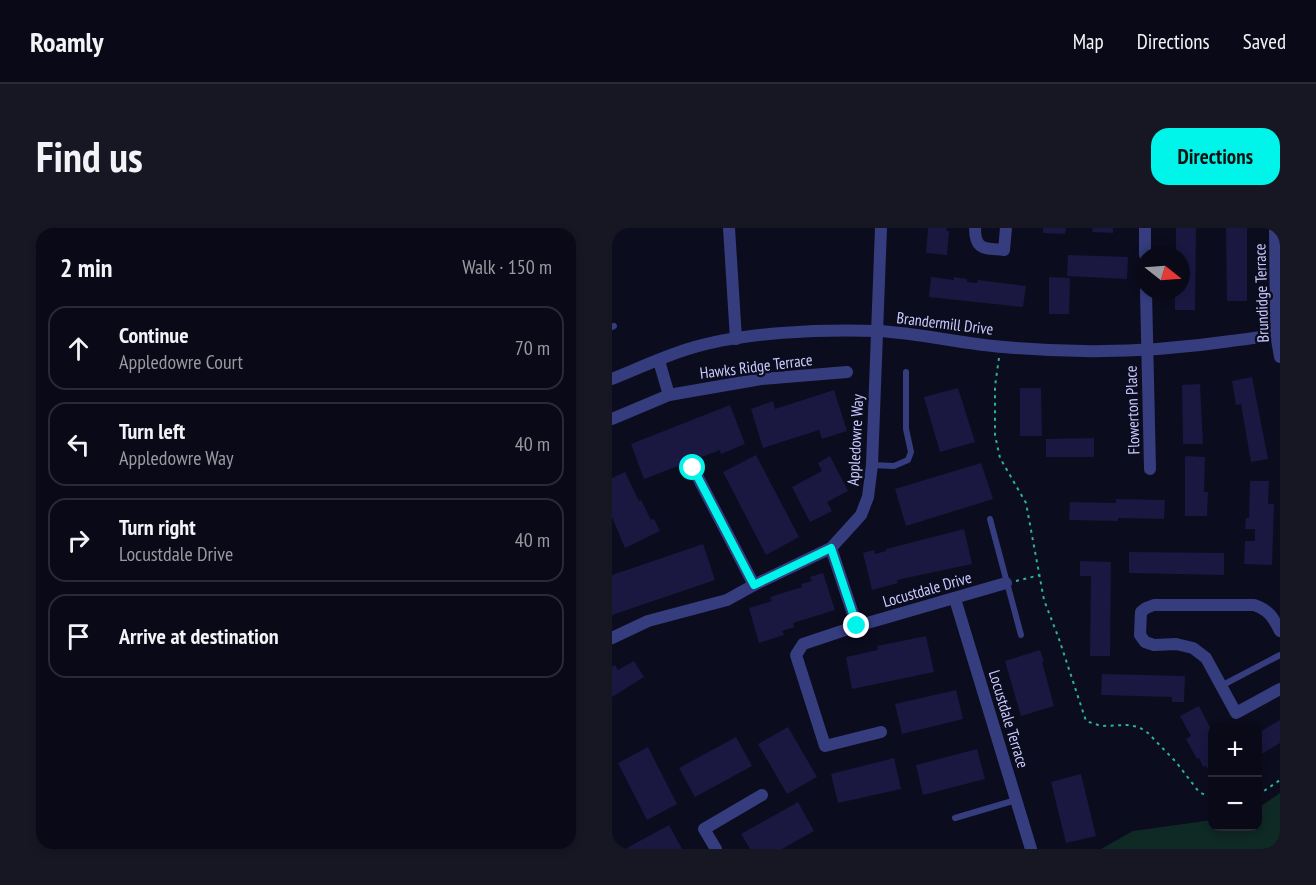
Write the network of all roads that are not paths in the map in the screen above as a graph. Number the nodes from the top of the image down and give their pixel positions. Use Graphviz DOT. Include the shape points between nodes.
graph roads {
  1 [pos="729,228"];
  2 [pos="881,228"];
  3 [pos="975,228"];
  4 [pos="1006,228"];
  5 [pos="1145,228"];
  6 [pos="1275,228"];
  7 [pos="1145,246"];
  8 [pos="1146,300"];
  9 [pos="877,331"];
  10 [pos="1278,334"];
  11 [pos="736,339"];
  12 [pos="1147,350"];
  13 [pos="1280,357"];
  14 [pos="658,361"];
  15 [pos="847,372"];
  16 [pos="906,372"];
  17 [pos="612,379"];
  18 [pos="669,394"];
  19 [pos="612,419"];
  20 [pos="872,465"];
  21 [pos="693,468"];
  22 [pos="1150,469"];
  23 [pos="990,519"];
  24 [pos="831,548"];
  25 [pos="1006,583"];
  26 [pos="754,585"];
  27 [pos="955,599"];
  28 [pos="1275,609"];
  29 [pos="857,626"];
  30 [pos="1280,631"];
  31 [pos="1021,635"];
  32 [pos="612,638"];
  33 [pos="1280,655"];
  34 [pos="1221,686"];
  35 [pos="1280,689"];
  36 [pos="881,732"];
  37 [pos="762,795"];
  38 [pos="1016,800"];
  39 [pos="955,818"];
  40 [pos="716,849"];
  41 [pos="1031,849"];
  1 -- 11 [label="street"];
  2 -- 9 [label="street, Appledowre Way"];
  3 -- 4 [label="street" via="979,245 1004,250"];
  5 -- 7 [label="street"];
  6 -- 10 [label="street, Brundidge Terrace"];
  8 -- 12 [label="street, Flowerton Place"];
  9 -- 11 [label="street, Brandermill Drive" via="803,332"];
  9 -- 12 [label="street, Brandermill Drive" via="1064,352"];
  9 -- 20 [label="street, Appledowre Way"];
  10 -- 12 [label="street, Brandermill Drive"];
  10 -- 13 [label="street, Brundidge Terrace"];
  11 -- 14 [label="street, Brandermill Drive" via="689,349"];
  12 -- 22 [label="street, Flowerton Place"];
  14 -- 17 [label="street, Brandermill Drive"];
  14 -- 18 [label="street"];
  15 -- 18 [label="street, Hawks Ridge Terrace"];
  16 -- 20 [label="lane" via="906,429 911,452 908,460 894,466"];
  18 -- 19 [label="street, Hawks Ridge Terrace"];
  20 -- 24 [label="street, Appledowre Way" via="861,515"];
  21 -- 26 [label="street"];
  23 -- 25 [label="lane"];
  24 -- 26 [label="street, Appledowre Way"];
  24 -- 29 [label="street"];
  25 -- 27 [label="street, Locustdale Drive"];
  25 -- 31 [label="lane"];
  26 -- 32 [label="street, Appledowre Way" via="727,600 648,621"];
  27 -- 29 [label="street, Locustdale Drive"];
  27 -- 38 [label="street, Locustdale Terrace"];
  28 -- 30 [label="street"];
  28 -- 34 [label="street" via="1242,604 1154,605 1140,612 1140,635 1145,642 1193,648 1206,658"];
  29 -- 36 [label="street, Locustdale Drive" via="802,645 796,655 825,746"];
  33 -- 34 [label="lane"];
  34 -- 35 [label="street" via="1236,713"];
  37 -- 40 [label="street" via="704,829"];
  38 -- 39 [label="lane"];
  38 -- 41 [label="street, Locustdale Terrace"];
}
